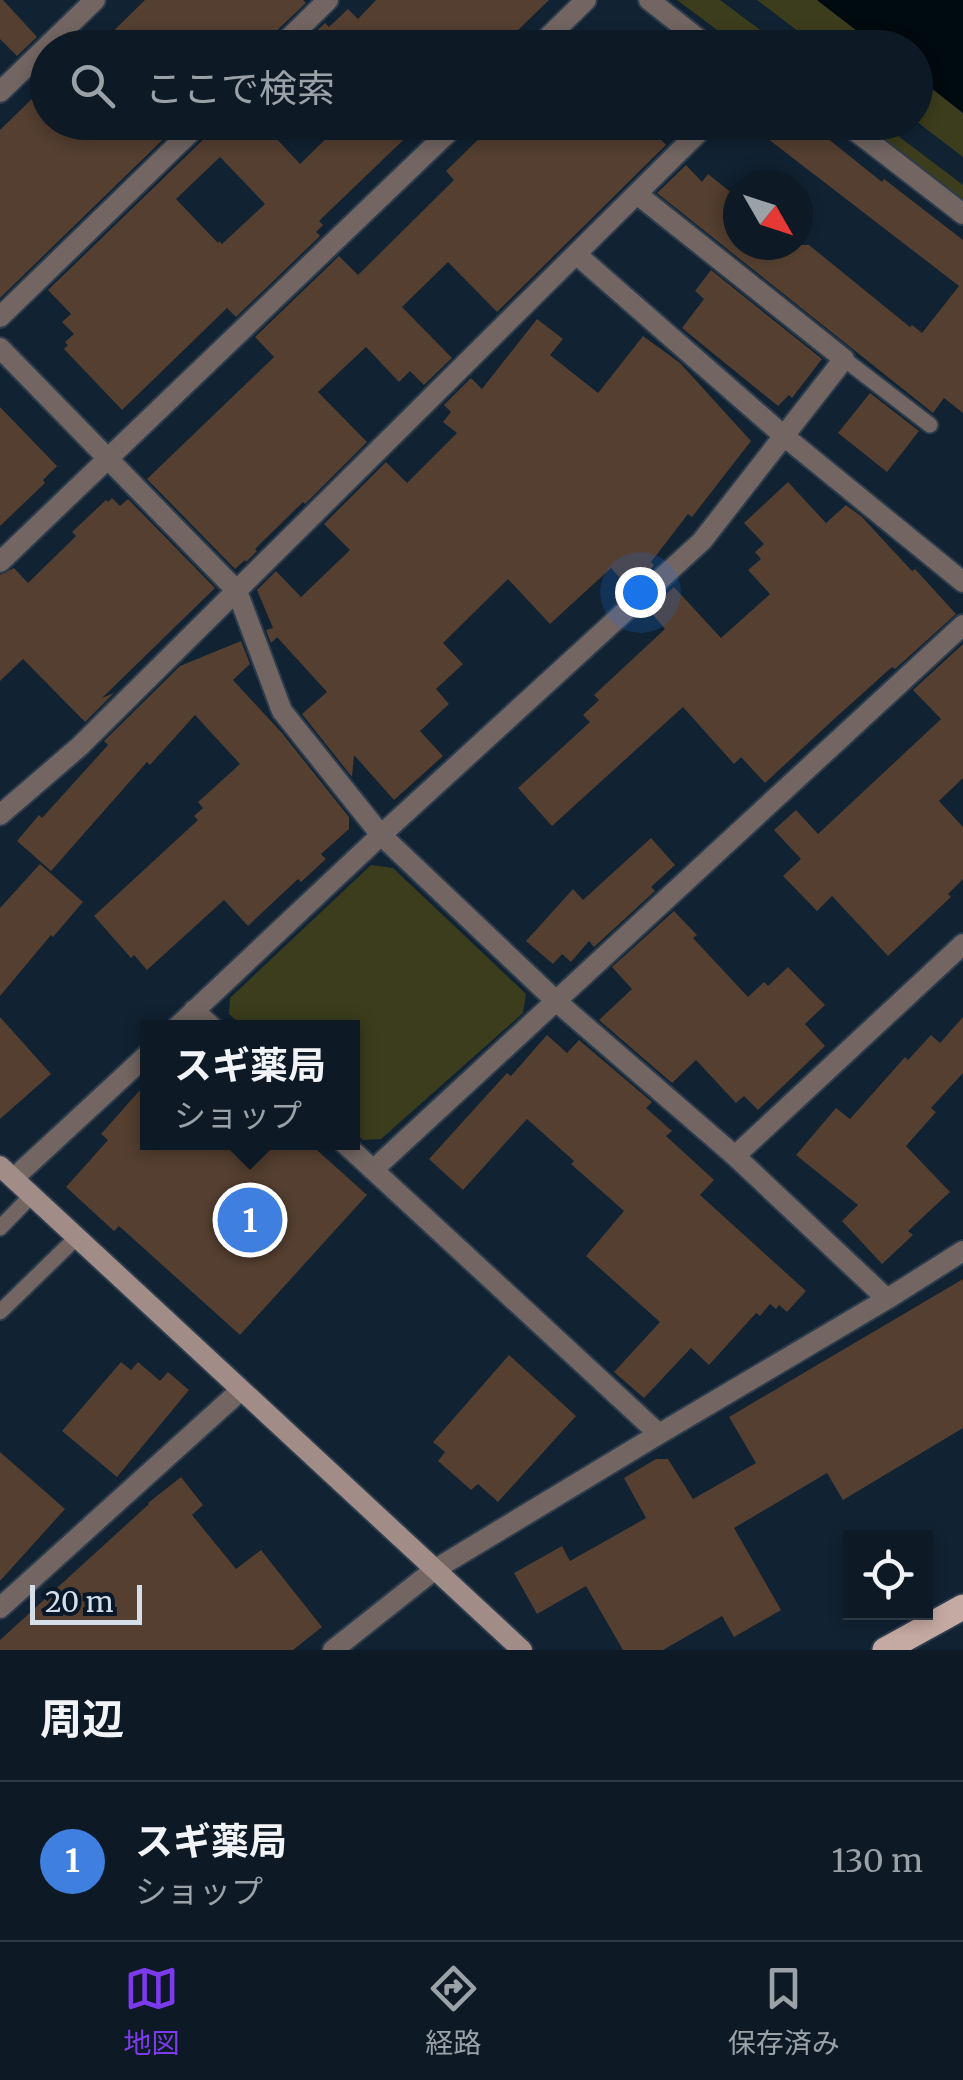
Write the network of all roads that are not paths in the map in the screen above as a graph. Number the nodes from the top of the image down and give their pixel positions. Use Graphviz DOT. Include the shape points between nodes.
graph roads {
  1 [pos="95,0"];
  2 [pos="328,0"];
  3 [pos="586,0"];
  4 [pos="649,0"];
  5 [pos="64,30"];
  6 [pos="297,30"];
  7 [pos="555,30"];
  8 [pos="687,30"];
  9 [pos="30,63"];
  10 [pos="0,92"];
  11 [pos="183,140"];
  12 [pos="440,140"];
  13 [pos="691,140"];
  14 [pos="867,140"];
  15 [pos="637,194"];
  16 [pos="963,214"];
  17 [pos="576,254"];
  18 [pos="0,318"];
  19 [pos="0,348"];
  20 [pos="844,359"];
  21 [pos="930,425"];
  22 [pos="784,436"];
  23 [pos="108,459"];
  24 [pos="0,562"];
  25 [pos="963,582"];
  26 [pos="237,591"];
  27 [pos="963,625"];
  28 [pos="0,815"];
  29 [pos="382,835"];
  30 [pos="963,944"];
  31 [pos="556,1001"];
  32 [pos="194,1010"];
  33 [pos="184,1020"];
  34 [pos="205,1020"];
  35 [pos="140,1061"];
  36 [pos="351,1150"];
  37 [pos="735,1156"];
  38 [pos="373,1170"];
  39 [pos="7,1172"];
  40 [pos="32,1195"];
  41 [pos="0,1228"];
  42 [pos="77,1237"];
  43 [pos="963,1251"];
  44 [pos="887,1299"];
  45 [pos="0,1312"];
  46 [pos="241,1390"];
  47 [pos="658,1434"];
  48 [pos="434,1570"];
  49 [pos="963,1607"];
  50 [pos="0,1608"];
  51 [pos="333,1650"];
  52 [pos="522,1650"];
  53 [pos="885,1650"];
  1 -- 5 [label="street"];
  2 -- 6 [label="street"];
  3 -- 7 [label="street"];
  4 -- 8 [label="street"];
  9 -- 10 [label="street"];
  11 -- 18 [label="street"];
  12 -- 23 [label="street"];
  13 -- 15 [label="street"];
  14 -- 16 [label="street"];
  15 -- 17 [label="street"];
  15 -- 20 [label="street"];
  17 -- 22 [label="street"];
  17 -- 26 [label="street"];
  19 -- 23 [label="street"];
  20 -- 21 [label="lane"];
  20 -- 22 [label="street"];
  22 -- 25 [label="street"];
  22 -- 29 [label="street" via="702,541"];
  23 -- 24 [label="street"];
  23 -- 26 [label="street"];
  26 -- 28 [label="street"];
  26 -- 29 [label="street" via="282,711"];
  27 -- 31 [label="street"];
  29 -- 31 [label="street"];
  29 -- 32 [label="street"];
  30 -- 37 [label="street"];
  31 -- 37 [label="street"];
  31 -- 38 [label="street"];
  32 -- 33 [label="street"];
  32 -- 34 [label="street"];
  35 -- 39 [label="street"];
  36 -- 38 [label="street"];
  37 -- 44 [label="street"];
  38 -- 47 [label="street"];
  39 -- 40 [label="street"];
  40 -- 41 [label="lane"];
  40 -- 42 [label="street"];
  42 -- 45 [label="lane"];
  42 -- 46 [label="street"];
  43 -- 44 [label="street"];
  44 -- 47 [label="street"];
  46 -- 48 [label="street"];
  46 -- 50 [label="street"];
  47 -- 48 [label="street"];
  48 -- 51 [label="street"];
  48 -- 52 [label="street"];
  49 -- 53 [label="main road"];
}
